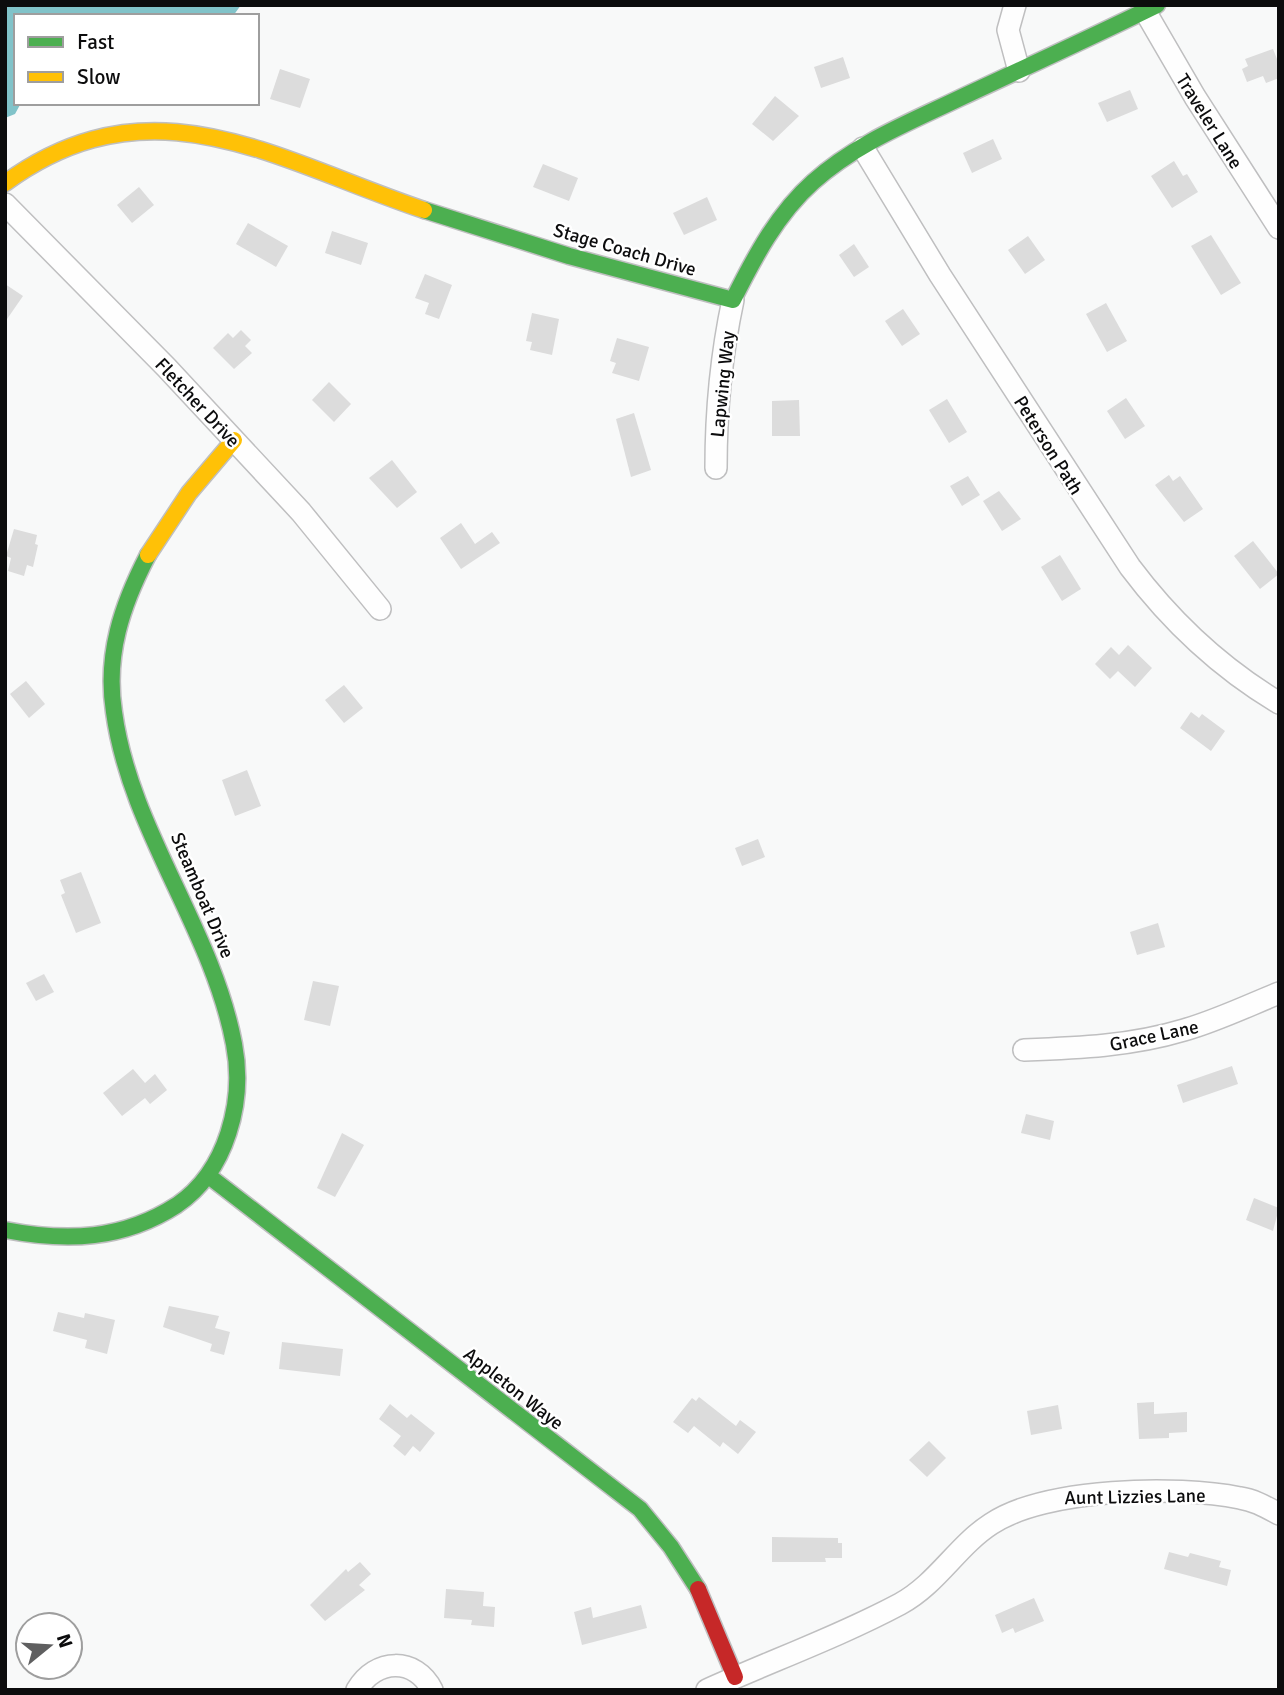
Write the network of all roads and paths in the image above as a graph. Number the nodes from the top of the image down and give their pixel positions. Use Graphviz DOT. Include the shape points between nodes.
graph roads {
  1 [pos="1016,5"];
  2 [pos="1151,8"];
  3 [pos="1018,71"];
  4 [pos="863,148"];
  5 [pos="5,183"];
  6 [pos="5,204"];
  7 [pos="1279,228"];
  8 [pos="733,300"];
  9 [pos="234,440"];
  10 [pos="716,467"];
  11 [pos="380,609"];
  12 [pos="1279,703"];
  13 [pos="1279,993"];
  14 [pos="1024,1050"];
  15 [pos="210,1177"];
  16 [pos="5,1230"];
  17 [pos="1279,1514"];
  18 [pos="735,1677"];
  19 [pos="357,1690"];
  20 [pos="432,1690"];
  21 [pos="707,1690"];
  1 -- 3 [label="street" via="1008,30"];
  2 -- 3 [label="street"];
  2 -- 7 [label="street, Traveler Lane" via="1195,97"];
  3 -- 4 [label="street"];
  4 -- 8 [label="street" via="814,181 790,206"];
  4 -- 12 [label="street, Peterson Path" via="1130,568 1157,604 1214,659"];
  5 -- 8 [label="street, Stage Coach Drive" via="55,150 83,140 114,132 179,132 259,152 624,273"];
  6 -- 9 [label="street, Fletcher Drive"];
  8 -- 10 [label="street, Lapwing Way" via="716,415"];
  9 -- 11 [label="street, Fletcher Drive" via="301,512"];
  9 -- 15 [label="street, Steamboat Drive" via="200,478 145,557 117,632 111,684 120,740 139,797 225,1000 235,1037 237,1110"];
  13 -- 14 [label="street, Grace Lane" via="1207,1023 1157,1037 1111,1046"];
  15 -- 16 [label="street, Steamboat Drive" via="169,1210 116,1235 50,1239"];
  15 -- 18 [label="street, Appleton Waye" via="640,1510 674,1548 693,1580 723,1640"];
  17 -- 18 [label="street, Aunt Lizzies Lane" via="1221,1494 1099,1494 1049,1499 1009,1513 987,1527 932,1582 902,1603"];
  18 -- 21 [label="street, Aunt Lizzies Lane"];
  19 -- 20 [label="street" via="376,1669 399,1665 423,1676"];
}
